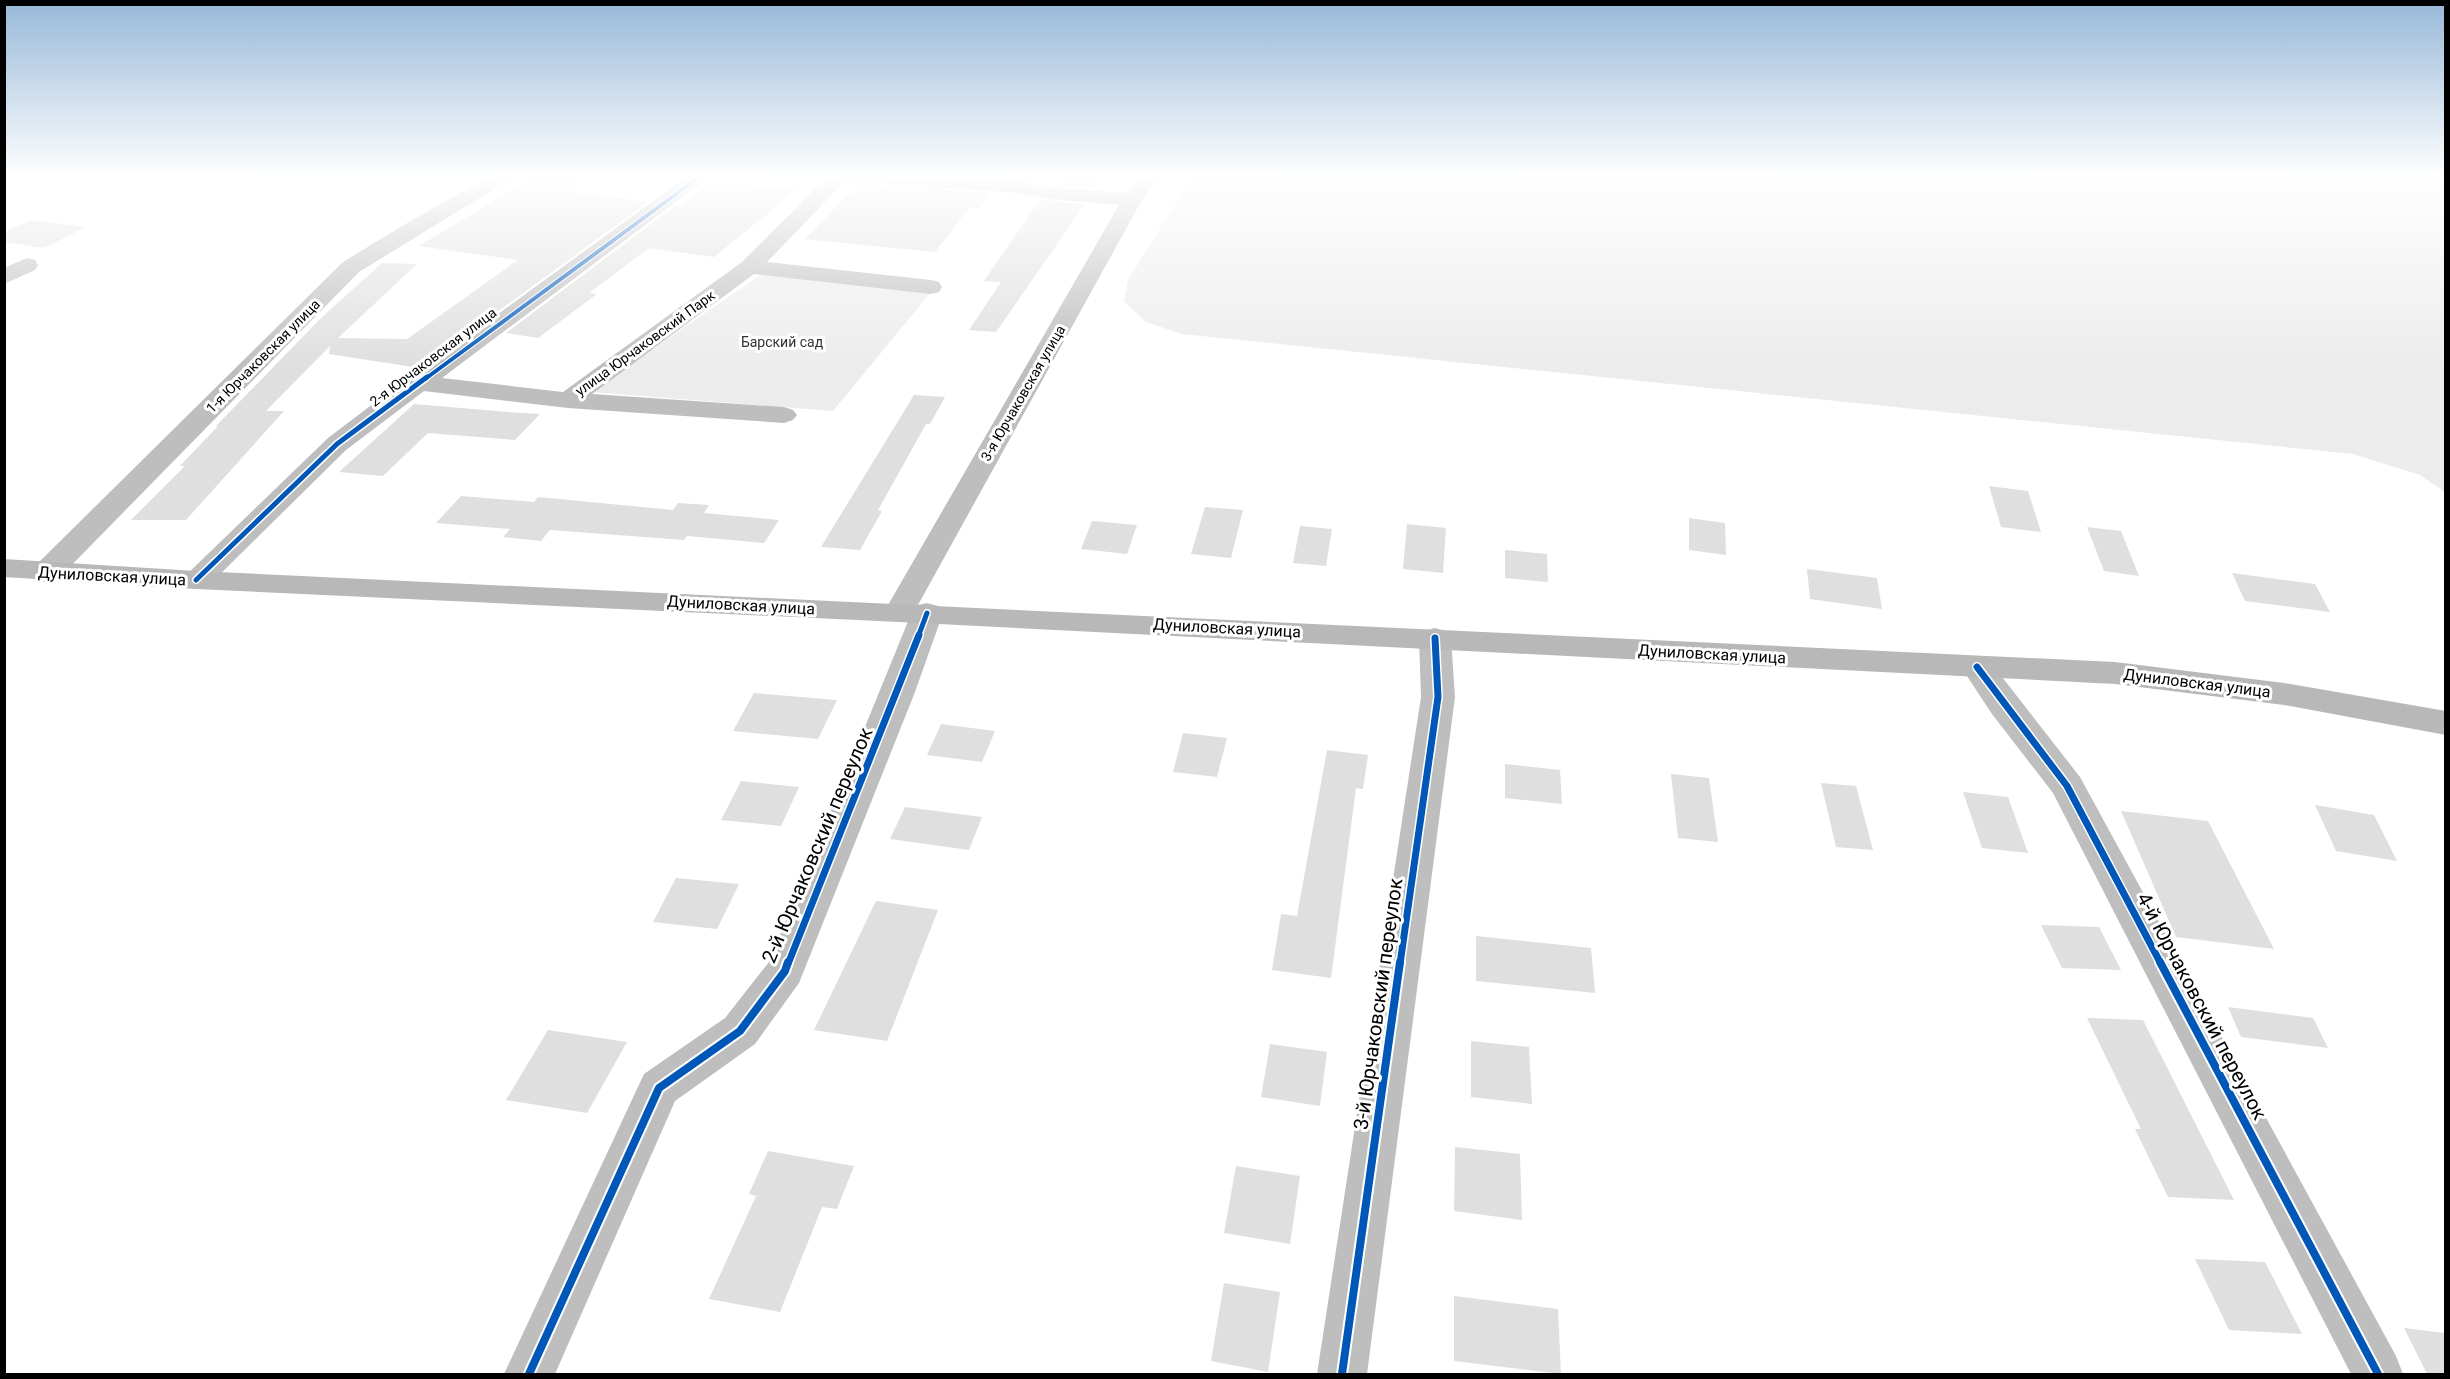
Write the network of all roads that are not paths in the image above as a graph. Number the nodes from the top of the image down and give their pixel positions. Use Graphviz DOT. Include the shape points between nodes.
graph roads {
  1 [pos="394,239"];
  2 [pos="614,239"];
  3 [pos="777,239"];
  4 [pos="1111,239"];
  5 [pos="4,255"];
  6 [pos="750,267"];
  7 [pos="4,277"];
  8 [pos="931,288"];
  9 [pos="416,383"];
  10 [pos="568,400"];
  11 [pos="784,415"];
  12 [pos="4,568"];
  13 [pos="46,573"];
  14 [pos="196,580"];
  15 [pos="913,612"];
  16 [pos="1435,638"];
  17 [pos="1977,667"];
  18 [pos="2445,723"];
  19 [pos="529,1374"];
  20 [pos="1342,1374"];
  21 [pos="2378,1374"];
  1 -- 13 [label="street, 1-я Юрчаковская улица" via="351,267"];
  2 -- 9 [label="street, 2-я Юрчаковская улица"];
  3 -- 6 [label="street"];
  4 -- 15 [label="street, 3-я Юрчаковская улица"];
  5 -- 7 [label="street" via="27,265"];
  6 -- 8 [label="street"];
  6 -- 10 [label="street, улица Юрчаковский Парк"];
  9 -- 10 [label="street, улица Юрчаковский Парк"];
  9 -- 14 [label="street, 2-я Юрчаковская улица" via="337,444"];
  10 -- 11 [label="street, улица Юрчаковский Парк"];
  12 -- 13 [label="main road, Дуниловская улица"];
  13 -- 14 [label="main road, Дуниловская улица"];
  14 -- 15 [label="main road, Дуниловская улица"];
  15 -- 16 [label="main road, Дуниловская улица"];
  15 -- 19 [label="street, 2-й Юрчаковский переулок" via="898,692 785,971 740,1031 659,1088"];
  16 -- 17 [label="main road, Дуниловская улица"];
  16 -- 20 [label="street, 3-й Юрчаковский переулок" via="1438,697"];
  17 -- 18 [label="main road, Дуниловская улица" via="2115,673 2284,694"];
  17 -- 21 [label="street, 4-й Юрчаковский переулок" via="2067,786"];
}
